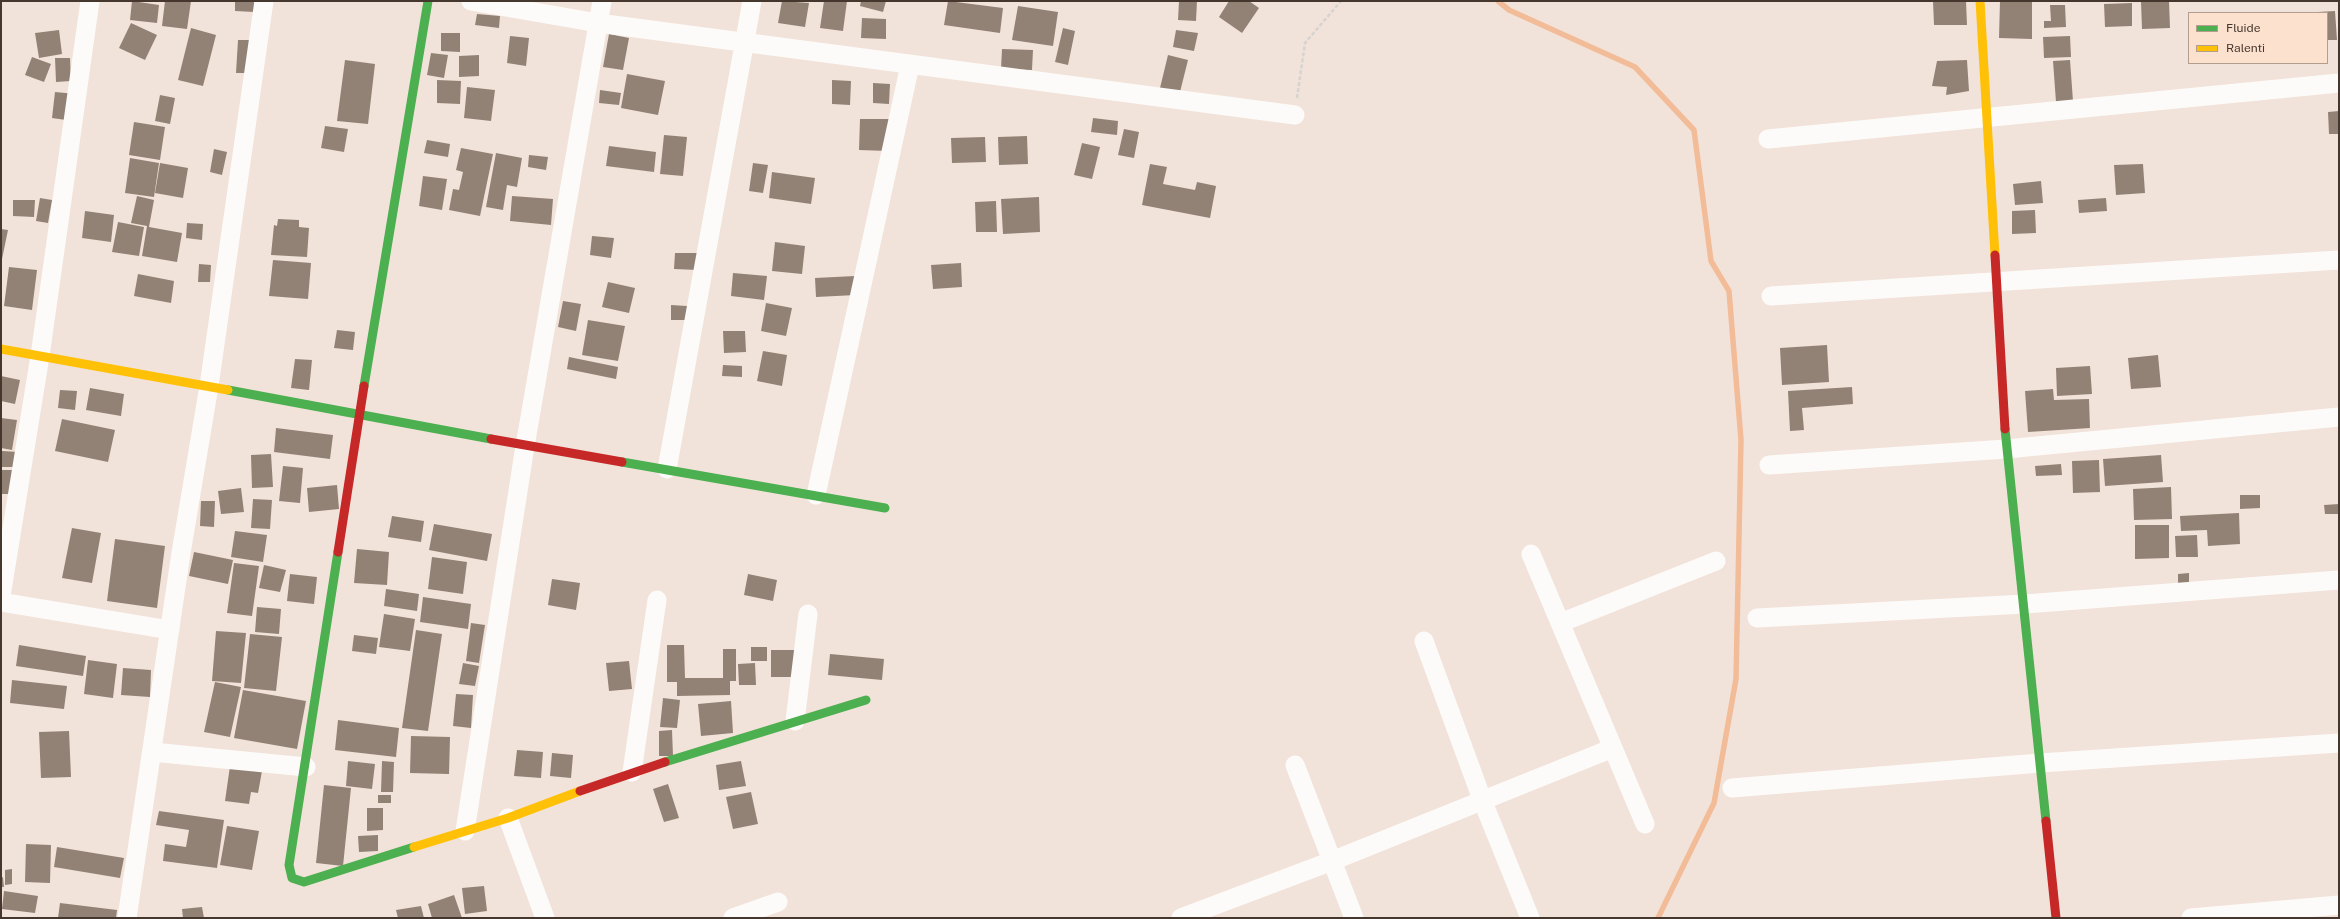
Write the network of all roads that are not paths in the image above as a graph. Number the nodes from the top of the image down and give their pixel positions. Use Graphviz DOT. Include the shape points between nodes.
graph roads {
  1 [pos="90,1"];
  2 [pos="264,1"];
  3 [pos="428,1"];
  4 [pos="471,1"];
  5 [pos="602,1"];
  6 [pos="752,1"];
  7 [pos="1980,1"];
  8 [pos="598,23"];
  9 [pos="746,41"];
  10 [pos="910,65"];
  11 [pos="2339,83"];
  12 [pos="1295,114"];
  13 [pos="1986,117"];
  14 [pos="1768,139"];
  15 [pos="2339,260"];
  16 [pos="1995,282"];
  17 [pos="1771,296"];
  18 [pos="1,349"];
  19 [pos="40,356"];
  20 [pos="208,386"];
  21 [pos="359,414"];
  22 [pos="2339,417"];
  23 [pos="525,446"];
  24 [pos="2006,449"];
  25 [pos="1769,465"];
  26 [pos="667,469"];
  27 [pos="816,495"];
  28 [pos="885,508"];
  29 [pos="1531,554"];
  30 [pos="1716,561"];
  31 [pos="2339,580"];
  32 [pos="1,596"];
  33 [pos="657,600"];
  34 [pos="1,602"];
  35 [pos="2025,604"];
  36 [pos="808,614"];
  37 [pos="1757,618"];
  38 [pos="1560,623"];
  39 [pos="170,630"];
  40 [pos="1424,641"];
  41 [pos="866,700"];
  42 [pos="795,721"];
  43 [pos="2339,744"];
  44 [pos="1613,748"];
  45 [pos="152,752"];
  46 [pos="2040,764"];
  47 [pos="1295,765"];
  48 [pos="306,767"];
  49 [pos="632,772"];
  50 [pos="1732,788"];
  51 [pos="1483,802"];
  52 [pos="508,818"];
  53 [pos="1645,824"];
  54 [pos="465,831"];
  55 [pos="1332,861"];
  56 [pos="778,902"];
  57 [pos="2339,905"];
  58 [pos="127,918"];
  59 [pos="545,918"];
  60 [pos="733,918"];
  61 [pos="1181,918"];
  62 [pos="1354,918"];
  63 [pos="1530,918"];
  64 [pos="2056,918"];
  65 [pos="2191,918"];
  1 -- 19 [label="street"];
  2 -- 20 [label="street"];
  3 -- 21 [label="street"];
  4 -- 8 [label="street"];
  5 -- 8 [label="street"];
  6 -- 9 [label="street"];
  7 -- 13 [label="street"];
  8 -- 9 [label="street"];
  8 -- 23 [label="street"];
  9 -- 10 [label="street"];
  9 -- 26 [label="street"];
  10 -- 12 [label="street"];
  10 -- 27 [label="street"];
  11 -- 13 [label="street"];
  13 -- 14 [label="street"];
  13 -- 16 [label="street"];
  15 -- 16 [label="street"];
  16 -- 17 [label="street"];
  16 -- 24 [label="street"];
  18 -- 19 [label="street"];
  19 -- 20 [label="street"];
  19 -- 32 [label="street"];
  20 -- 21 [label="street"];
  20 -- 39 [label="street"];
  21 -- 23 [label="street"];
  21 -- 48 [label="street"];
  22 -- 24 [label="street"];
  23 -- 26 [label="street"];
  23 -- 54 [label="street"];
  24 -- 25 [label="street"];
  24 -- 35 [label="street"];
  26 -- 27 [label="street"];
  27 -- 28 [label="street"];
  29 -- 38 [label="street"];
  30 -- 38 [label="street"];
  31 -- 35 [label="street"];
  33 -- 49 [label="street"];
  34 -- 39 [label="street"];
  35 -- 37 [label="street"];
  35 -- 46 [label="street"];
  36 -- 42 [label="street"];
  38 -- 44 [label="street"];
  39 -- 45 [label="street"];
  40 -- 51 [label="street"];
  41 -- 42 [label="street"];
  42 -- 49 [label="street"];
  43 -- 46 [label="street"];
  44 -- 51 [label="street"];
  44 -- 53 [label="street"];
  45 -- 48 [label="street"];
  45 -- 58 [label="street"];
  46 -- 50 [label="street"];
  46 -- 64 [label="street"];
  47 -- 55 [label="street"];
  48 -- 54 [label="street" via="289,865 292,878 304,882"];
  49 -- 52 [label="street"];
  51 -- 55 [label="street"];
  51 -- 63 [label="street"];
  52 -- 54 [label="street"];
  52 -- 59 [label="street"];
  55 -- 61 [label="street"];
  55 -- 62 [label="street"];
  56 -- 60 [label="street"];
  57 -- 65 [label="street"];
}
